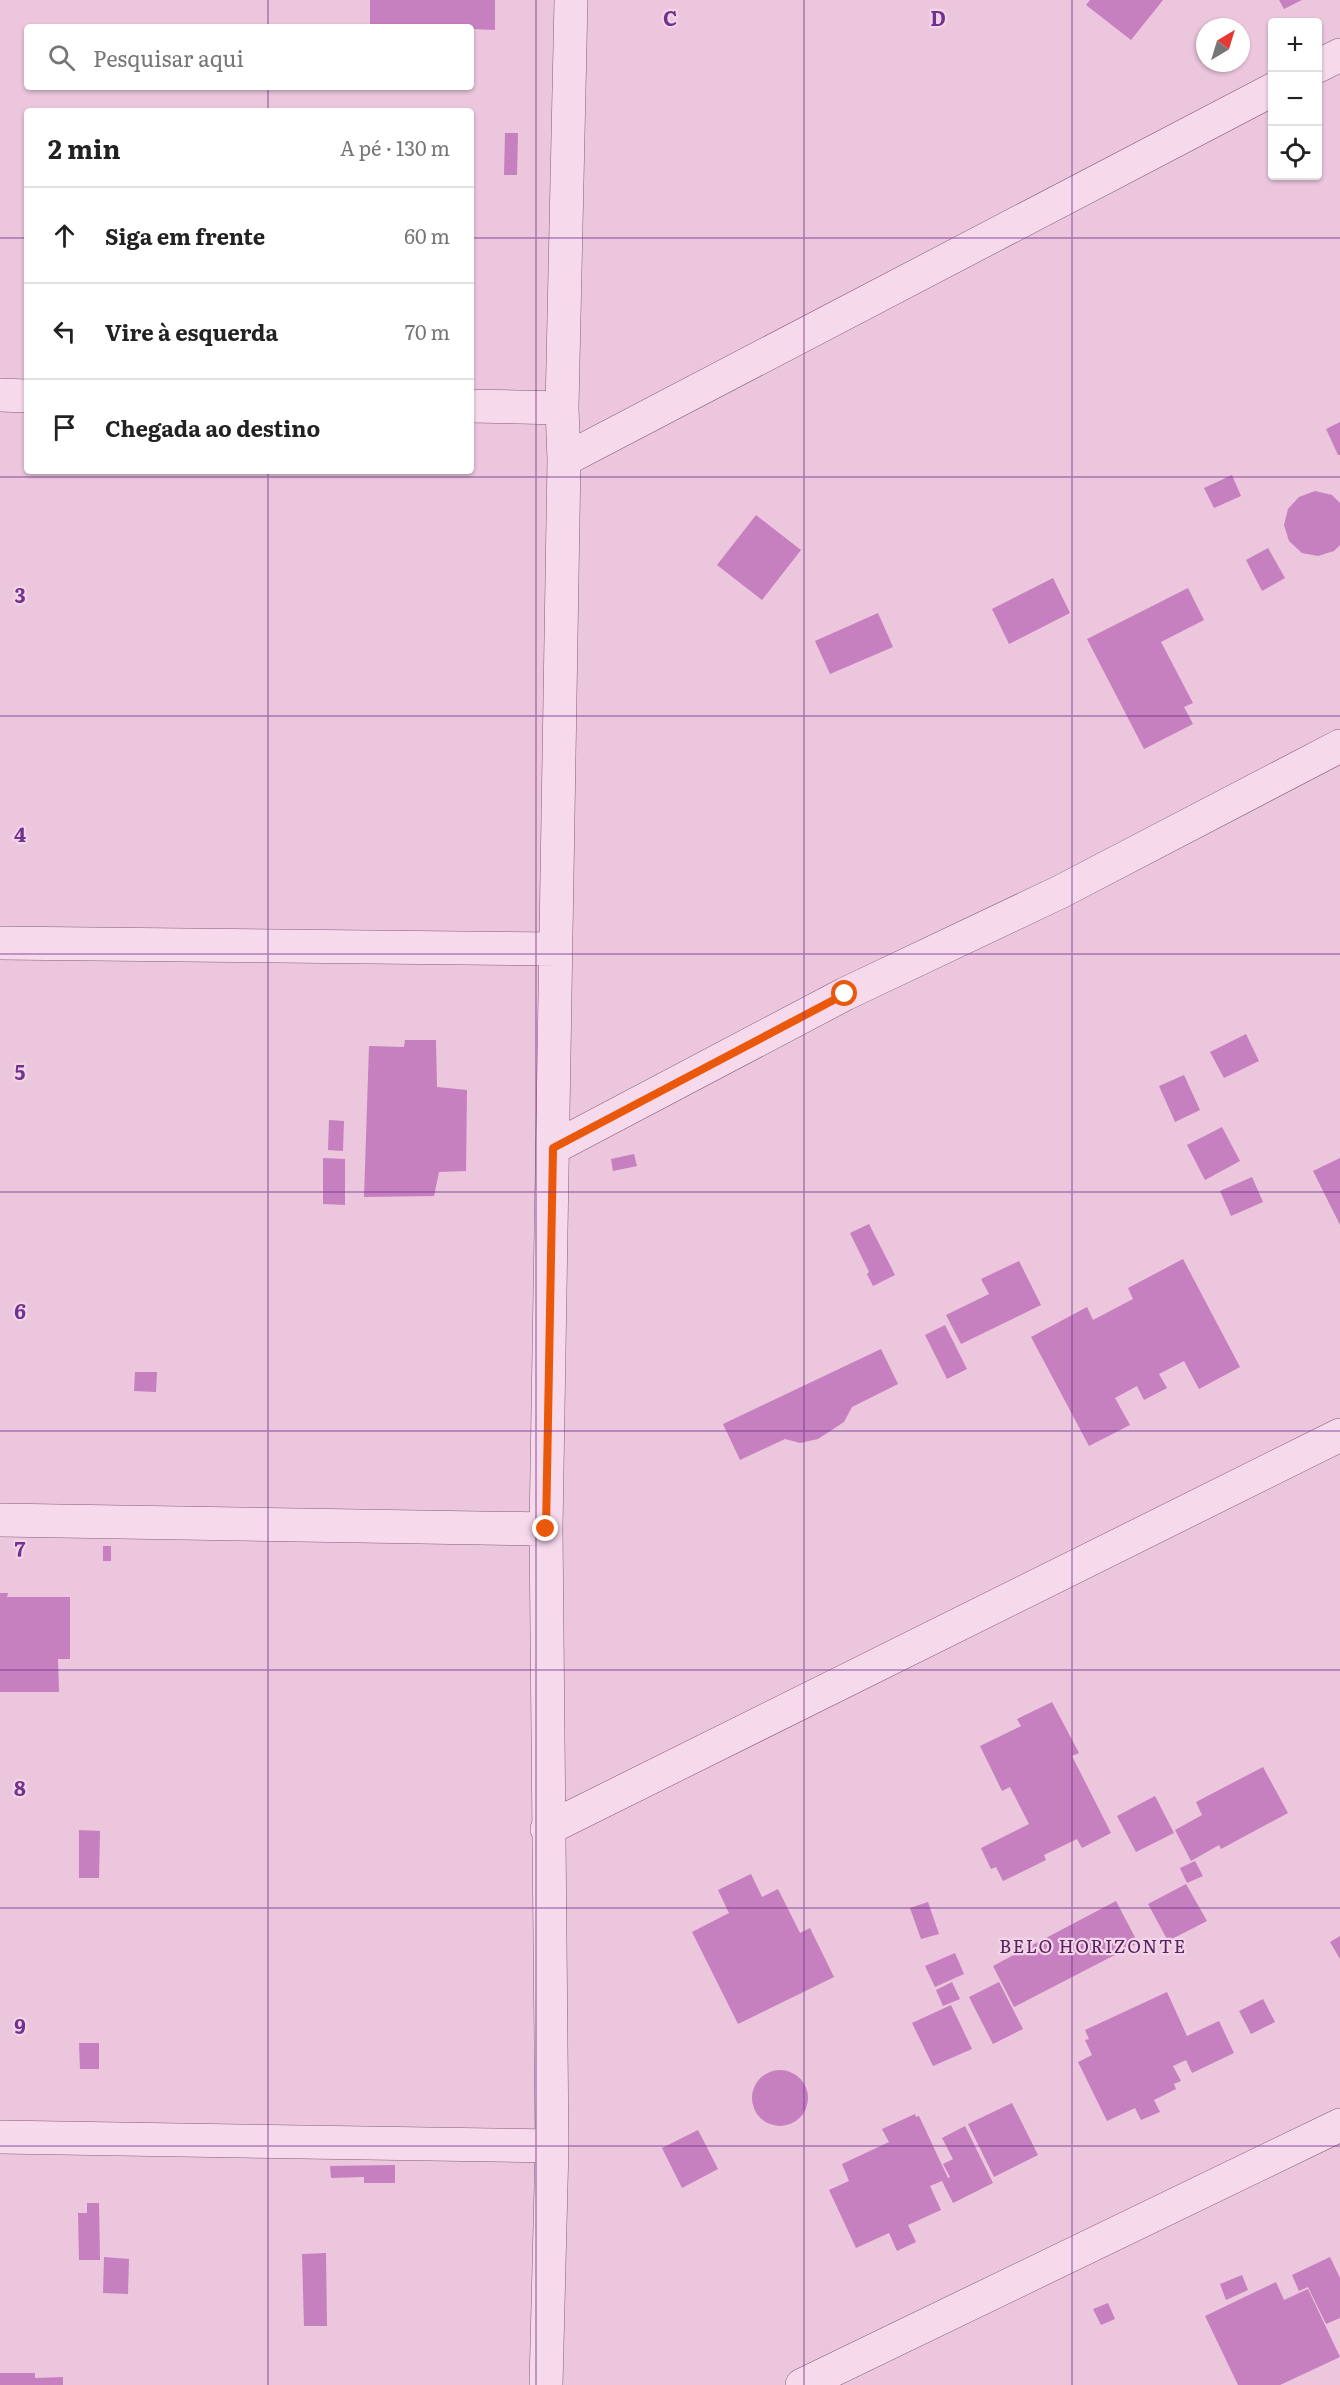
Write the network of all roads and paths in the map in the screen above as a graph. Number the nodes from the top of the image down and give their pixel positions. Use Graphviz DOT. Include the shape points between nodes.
graph roads {
  1 [pos="572,0"];
  2 [pos="1340,55"];
  3 [pos="1322,64"];
  4 [pos="1268,92"];
  5 [pos="0,395"];
  6 [pos="24,396"];
  7 [pos="474,406"];
  8 [pos="562,408"];
  9 [pos="564,460"];
  10 [pos="1340,746"];
  11 [pos="0,943"];
  12 [pos="556,949"];
  13 [pos="553,1148"];
  14 [pos="1339,1438"];
  15 [pos="0,1520"];
  16 [pos="546,1529"];
  17 [pos="547,1829"];
  18 [pos="1340,2125"];
  19 [pos="0,2137"];
  20 [pos="552,2146"];
  21 [pos="546,2385"];
  22 [pos="802,2385"];
  1 -- 8 [label="street"];
  2 -- 3 [label="street"];
  4 -- 9 [label="street"];
  5 -- 6 [label="street"];
  7 -- 8 [label="street"];
  8 -- 9 [label="street"];
  9 -- 12 [label="street"];
  10 -- 13 [label="street" via="1060,892 845,994"];
  11 -- 12 [label="street"];
  12 -- 13 [label="street"];
  13 -- 16 [label="street"];
  14 -- 17 [label="street"];
  15 -- 16 [label="street"];
  16 -- 17 [label="street"];
  17 -- 20 [label="street"];
  18 -- 22 [label="street"];
  19 -- 20 [label="street"];
  20 -- 21 [label="street"];
}
